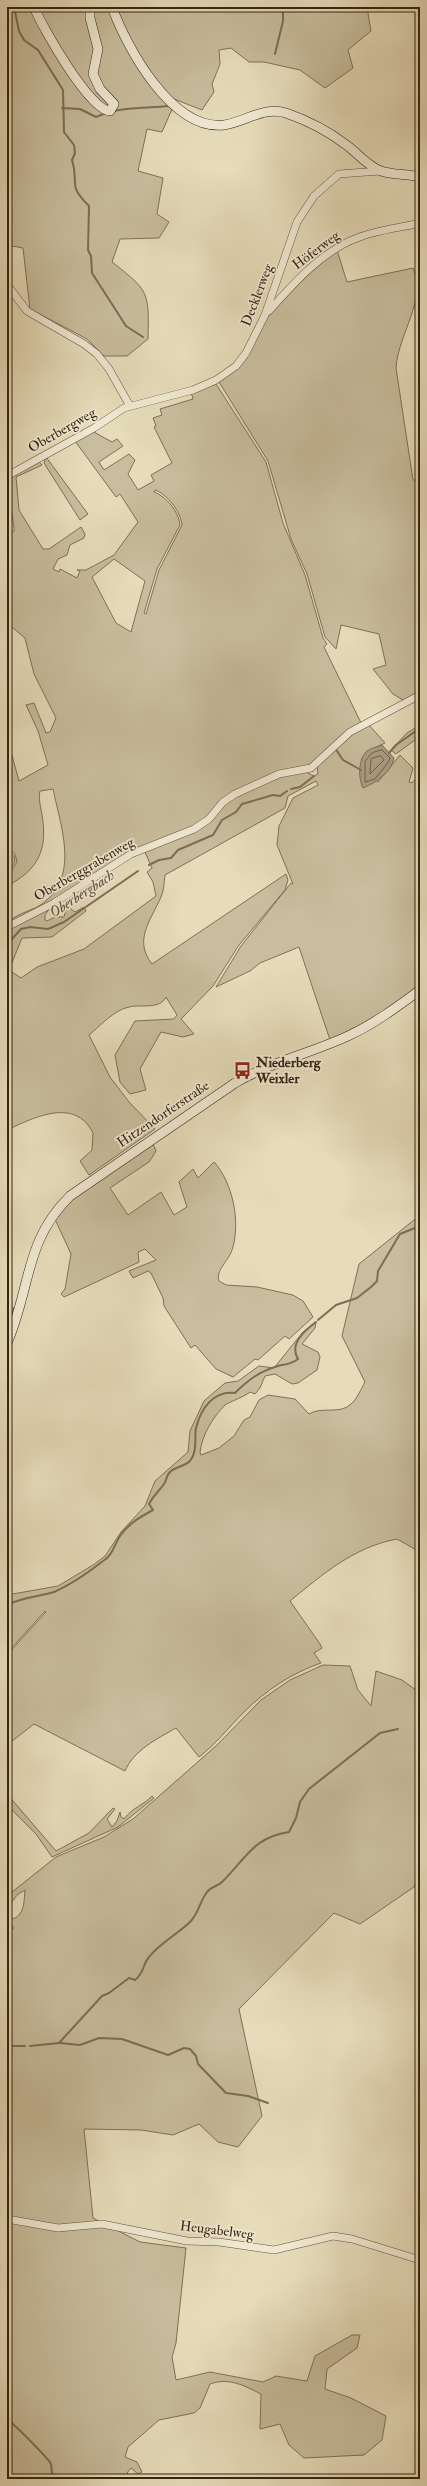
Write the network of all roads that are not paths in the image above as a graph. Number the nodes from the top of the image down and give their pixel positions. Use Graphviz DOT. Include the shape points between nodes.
graph roads {
  1 [pos="34,7"];
  2 [pos="90,7"];
  3 [pos="112,7"];
  4 [pos="381,171"];
  5 [pos="420,177"];
  6 [pos="420,223"];
  7 [pos="7,285"];
  8 [pos="265,315"];
  9 [pos="130,406"];
  10 [pos="7,476"];
  11 [pos="420,695"];
  12 [pos="7,927"];
  13 [pos="420,990"];
  14 [pos="7,1343"];
  15 [pos="7,2219"];
  16 [pos="420,2260"];
  1 -- 2 [label="main road" via="63,59 90,98 102,109 110,111 114,104 100,89 93,74 98,49 90,18"];
  3 -- 4 [label="main road" via="127,42 151,78 168,98 192,118 208,125 218,125 230,124 265,112 285,113 338,139"];
  4 -- 5 [label="main road"];
  4 -- 8 [label="street, Decklerweg" via="339,174 310,202 295,227"];
  6 -- 8 [label="street, Höferweg" via="362,236 345,244 296,282"];
  7 -- 9 [label="street" via="34,316 97,354 109,369"];
  8 -- 9 [label="street, Decklerweg" via="242,360 225,374 193,390"];
  9 -- 10 [label="street, Oberbergweg"];
  11 -- 12 [label="street, Oberberggrabenweg" via="350,732 311,768 279,774 235,794 223,802 209,819 194,829 131,854 54,903"];
  13 -- 14 [label="main road, Hitzendorferstraße" via="361,1030 259,1070 235,1083 70,1196 49,1220 36,1246"];
  15 -- 16 [label="street, Heugabelweg" via="58,2228 102,2224 187,2240 274,2250 333,2236 352,2239"];
}
